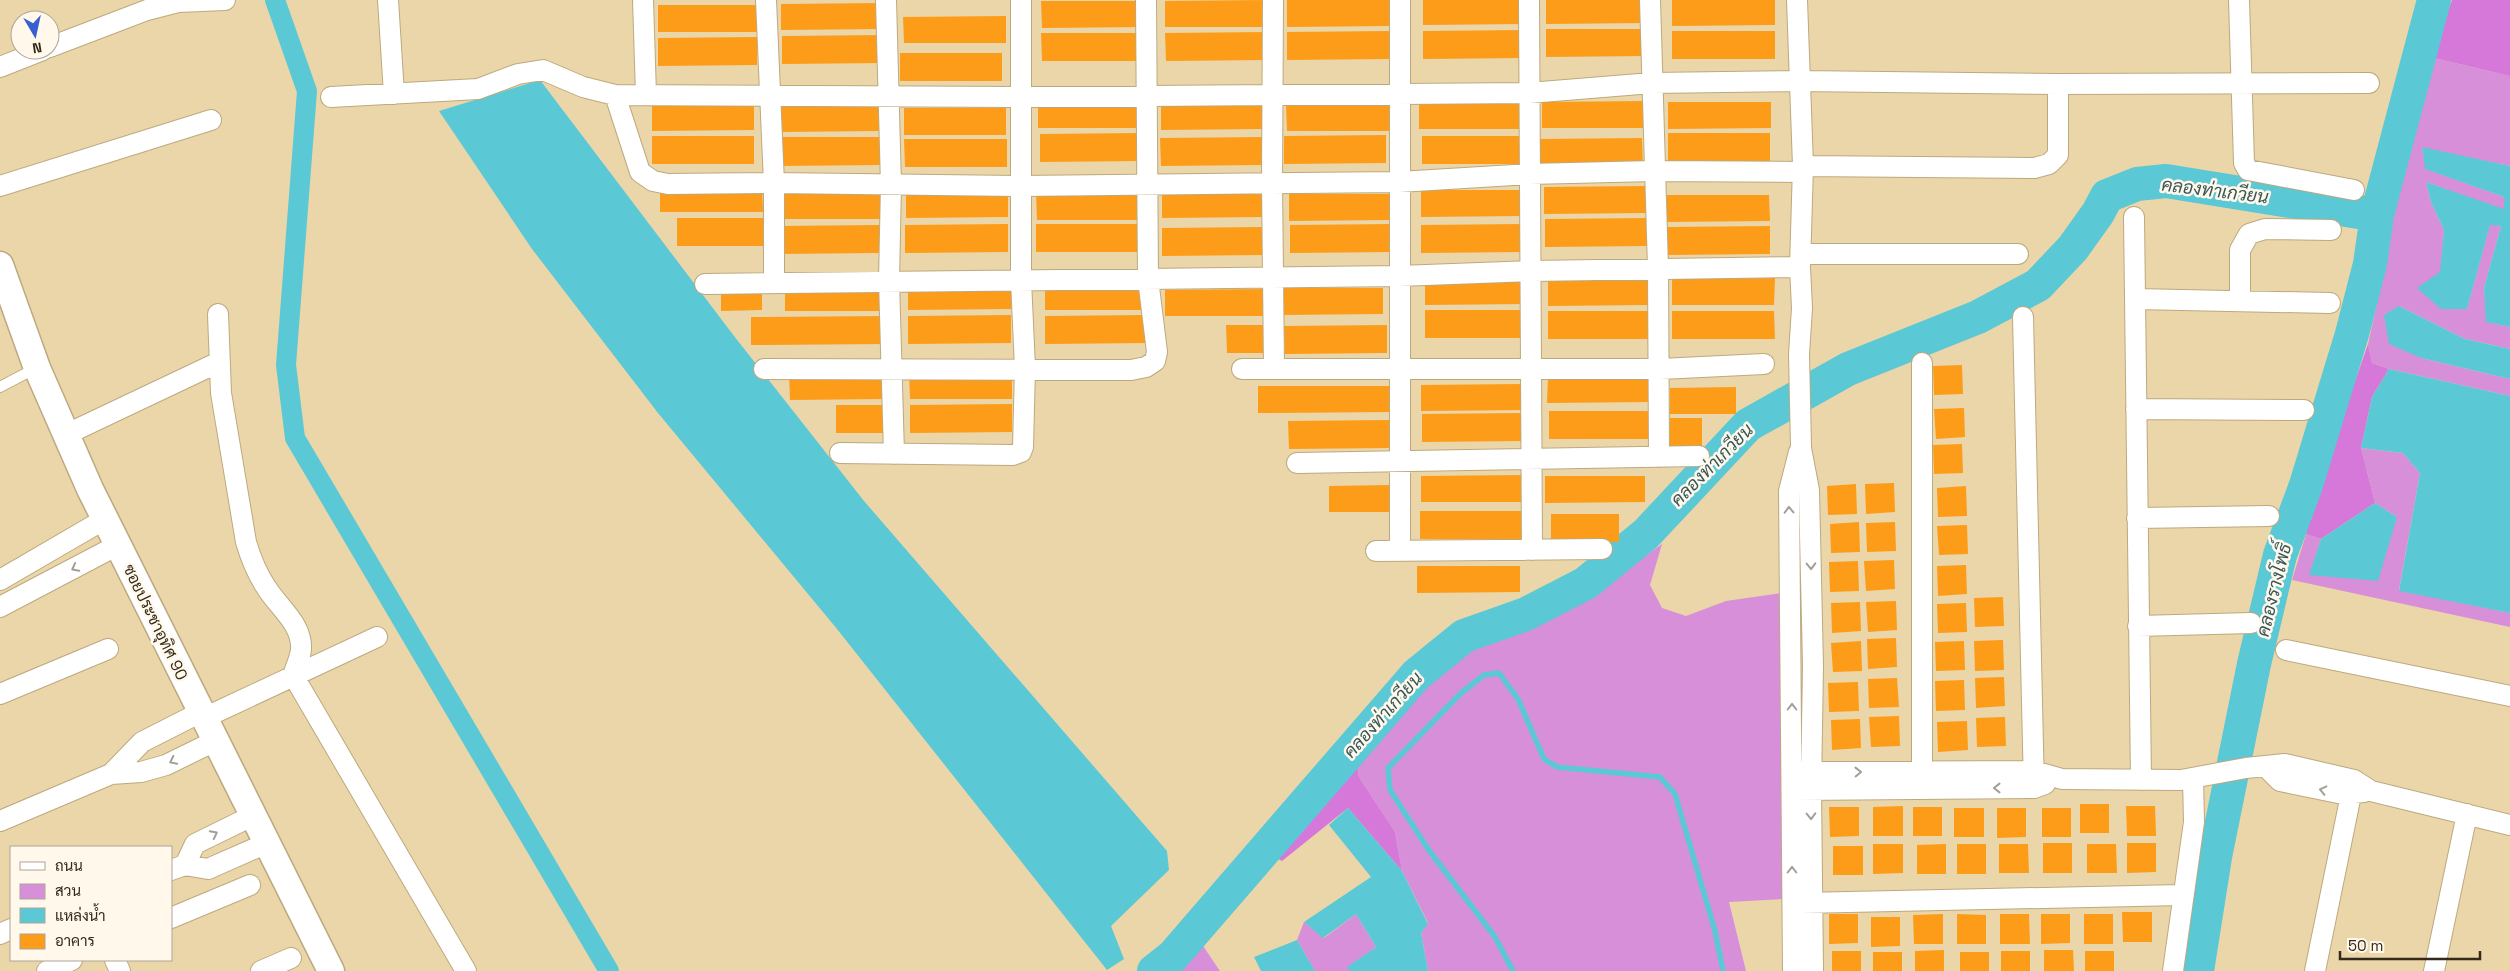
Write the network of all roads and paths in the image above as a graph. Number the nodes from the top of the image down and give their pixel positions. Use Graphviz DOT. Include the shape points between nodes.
graph roads {
  1 [pos="225,0"];
  2 [pos="388,0"];
  3 [pos="643,0"];
  4 [pos="766,0"];
  5 [pos="886,0"];
  6 [pos="1021,0"];
  7 [pos="1146,0"];
  8 [pos="1273,0"];
  9 [pos="1400,0"];
  10 [pos="1529,0"];
  11 [pos="1650,0"];
  12 [pos="1797,0"];
  13 [pos="2239,0"];
  14 [pos="60,43"];
  15 [pos="18,60"];
  16 [pos="0,67"];
  17 [pos="1799,81"];
  18 [pos="1652,83"];
  19 [pos="2369,83"];
  20 [pos="2058,84"];
  21 [pos="2243,85"];
  22 [pos="1529,93"];
  23 [pos="394,94"];
  24 [pos="1399,94"];
  25 [pos="615,95"];
  26 [pos="771,95"];
  27 [pos="646,96"];
  28 [pos="888,96"];
  29 [pos="1146,96"];
  30 [pos="1273,96"];
  31 [pos="331,97"];
  32 [pos="1021,97"];
  33 [pos="211,120"];
  34 [pos="1802,169"];
  35 [pos="1654,171"];
  36 [pos="1528,174"];
  37 [pos="1399,182"];
  38 [pos="774,183"];
  39 [pos="1272,183"];
  40 [pos="891,185"];
  41 [pos="1147,185"];
  42 [pos="0,186"];
  43 [pos="1021,186"];
  44 [pos="2354,190"];
  45 [pos="2134,217"];
  46 [pos="2331,230"];
  47 [pos="2018,254"];
  48 [pos="1801,260"];
  49 [pos="0,265"];
  50 [pos="1658,268"];
  51 [pos="1531,271"];
  52 [pos="1272,276"];
  53 [pos="1399,276"];
  54 [pos="1148,279"];
  55 [pos="890,280"];
  56 [pos="1021,280"];
  57 [pos="774,283"];
  58 [pos="705,284"];
  59 [pos="2135,299"];
  60 [pos="2240,301"];
  61 [pos="2330,303"];
  62 [pos="218,314"];
  63 [pos="2023,317"];
  64 [pos="219,362"];
  65 [pos="1922,363"];
  66 [pos="1764,364"];
  67 [pos="37,368"];
  68 [pos="1025,368"];
  69 [pos="1274,368"];
  70 [pos="1399,368"];
  71 [pos="764,369"];
  72 [pos="1242,369"];
  73 [pos="1531,369"];
  74 [pos="1660,369"];
  75 [pos="893,370"];
  76 [pos="0,387"];
  77 [pos="2136,409"];
  78 [pos="2304,410"];
  79 [pos="65,435"];
  80 [pos="1800,448"];
  81 [pos="840,453"];
  82 [pos="894,454"];
  83 [pos="1699,456"];
  84 [pos="1659,457"];
  85 [pos="1532,459"];
  86 [pos="1401,461"];
  87 [pos="1297,463"];
  88 [pos="2269,516"];
  89 [pos="2137,518"];
  90 [pos="105,519"];
  91 [pos="1811,535"];
  92 [pos="1790,536"];
  93 [pos="118,545"];
  94 [pos="1602,549"];
  95 [pos="1532,550"];
  96 [pos="1376,551"];
  97 [pos="1400,551"];
  98 [pos="0,580"];
  99 [pos="2,600"];
  100 [pos="2251,623"];
  101 [pos="2138,626"];
  102 [pos="377,637"];
  103 [pos="108,649"];
  104 [pos="2286,650"];
  105 [pos="1792,666"];
  106 [pos="1814,666"];
  107 [pos="293,676"];
  108 [pos="0,694"];
  109 [pos="2510,696"];
  110 [pos="203,714"];
  111 [pos="217,740"];
  112 [pos="111,774"];
  113 [pos="2198,778"];
  114 [pos="2034,779"];
  115 [pos="1922,780"];
  116 [pos="2140,780"];
  117 [pos="1802,781"];
  118 [pos="2358,789"];
  119 [pos="2467,814"];
  120 [pos="254,815"];
  121 [pos="0,821"];
  122 [pos="2510,825"];
  123 [pos="267,843"];
  124 [pos="178,867"];
  125 [pos="250,885"];
  126 [pos="2182,895"];
  127 [pos="1813,902"];
  128 [pos="1792,904"];
  129 [pos="172,918"];
  130 [pos="291,958"];
  131 [pos="70,961"];
  132 [pos="47,971"];
  133 [pos="261,971"];
  134 [pos="331,971"];
  135 [pos="466,971"];
  136 [pos="1794,971"];
  137 [pos="1813,971"];
  138 [pos="2173,971"];
  139 [pos="2315,971"];
  140 [pos="2434,971"];
  1 -- 14 [label="street" via="178,2 147,10"];
  2 -- 23 [label="street"];
  3 -- 27 [label="street"];
  4 -- 26 [label="street"];
  5 -- 28 [label="street"];
  6 -- 32 [label="street"];
  7 -- 29 [label="street"];
  8 -- 30 [label="street"];
  9 -- 24 [label="street"];
  10 -- 22 [label="street"];
  11 -- 18 [label="street"];
  12 -- 17 [label="street"];
  13 -- 21 [label="street"];
  15 -- 16 [label="street"];
  17 -- 18 [label="street"];
  17 -- 20 [label="street"];
  17 -- 34 [label="street"];
  18 -- 22 [label="street"];
  18 -- 35 [label="street"];
  19 -- 21 [label="street"];
  20 -- 21 [label="street"];
  20 -- 34 [label="street" via="2058,155 2049,164 2034,168"];
  21 -- 44 [label="street" via="2244,163 2248,170"];
  22 -- 24 [label="street"];
  22 -- 36 [label="street"];
  23 -- 25 [label="street" via="478,89 518,74 543,70 583,87"];
  23 -- 31 [label="street"];
  24 -- 30 [label="street"];
  24 -- 37 [label="street"];
  25 -- 27 [label="street"];
  25 -- 38 [label="street" via="640,172 653,181 668,184"];
  26 -- 27 [label="street"];
  26 -- 28 [label="street"];
  26 -- 38 [label="street"];
  28 -- 32 [label="street"];
  28 -- 40 [label="street"];
  29 -- 30 [label="street"];
  29 -- 32 [label="street"];
  29 -- 41 [label="street"];
  30 -- 39 [label="street"];
  32 -- 43 [label="street"];
  33 -- 42 [label="street"];
  34 -- 35 [label="street"];
  34 -- 48 [label="street"];
  35 -- 36 [label="street"];
  35 -- 50 [label="street"];
  36 -- 37 [label="street"];
  36 -- 51 [label="street"];
  37 -- 39 [label="street"];
  37 -- 53 [label="street"];
  38 -- 40 [label="street"];
  38 -- 57 [label="street"];
  39 -- 41 [label="street"];
  39 -- 52 [label="street"];
  40 -- 43 [label="street"];
  40 -- 55 [label="street"];
  41 -- 43 [label="street"];
  41 -- 54 [label="street"];
  43 -- 56 [label="street"];
  45 -- 59 [label="street"];
  46 -- 60 [label="street" via="2265,229 2248,234 2240,250"];
  47 -- 48 [label="street"];
  48 -- 50 [label="street"];
  48 -- 80 [label="street"];
  49 -- 67 [label="street, ซอยประชาอุทิศ 90"];
  50 -- 51 [label="street"];
  50 -- 74 [label="street"];
  51 -- 53 [label="street"];
  51 -- 73 [label="street"];
  52 -- 53 [label="street"];
  52 -- 54 [label="street"];
  52 -- 69 [label="street"];
  53 -- 70 [label="street"];
  54 -- 56 [label="street"];
  54 -- 68 [label="street" via="1157,352 1155,361 1131,370"];
  55 -- 56 [label="street"];
  55 -- 57 [label="street"];
  55 -- 75 [label="street"];
  56 -- 68 [label="street"];
  57 -- 58 [label="street"];
  59 -- 60 [label="street"];
  59 -- 77 [label="street"];
  60 -- 61 [label="street"];
  62 -- 64 [label="street"];
  63 -- 114 [label="street"];
  64 -- 79 [label="street"];
  64 -- 107 [label="street" via="222,402 246,542 253,565 267,590 292,621 300,637 301,650"];
  65 -- 115 [label="street"];
  66 -- 74 [label="street"];
  67 -- 76 [label="lane"];
  67 -- 79 [label="street, ซอยประชาอุทิศ 90"];
  68 -- 75 [label="street"];
  68 -- 82 [label="street" via="1021,452 1013,455"];
  69 -- 70 [label="street"];
  69 -- 72 [label="street"];
  70 -- 73 [label="street"];
  70 -- 86 [label="street"];
  71 -- 75 [label="street"];
  73 -- 74 [label="street"];
  73 -- 85 [label="street"];
  74 -- 84 [label="street"];
  75 -- 82 [label="street"];
  77 -- 78 [label="street"];
  77 -- 89 [label="street"];
  79 -- 90 [label="street, ซอยประชาอุทิศ 90"];
  80 -- 91 [label="street" via="1809,490"];
  92 -- 80 [label="street, one-way" via="1789,491"];
  81 -- 82 [label="street"];
  83 -- 84 [label="street"];
  84 -- 85 [label="street"];
  85 -- 86 [label="street"];
  85 -- 95 [label="street"];
  86 -- 87 [label="street"];
  86 -- 97 [label="street"];
  88 -- 89 [label="street"];
  89 -- 101 [label="street"];
  90 -- 93 [label="street, ซอยประชาอุทิศ 90"];
  90 -- 98 [label="street"];
  91 -- 92 [label="street"];
  91 -- 106 [label="street, one-way"];
  92 -- 105 [label="street"];
  93 -- 99 [label="street, one-way"];
  93 -- 110 [label="street, ซอยประชาอุทิศ 90"];
  94 -- 95 [label="street"];
  95 -- 97 [label="street"];
  96 -- 97 [label="street"];
  100 -- 101 [label="street"];
  101 -- 116 [label="street"];
  102 -- 107 [label="street"];
  103 -- 108 [label="street"];
  104 -- 109 [label="street"];
  105 -- 106 [label="street"];
  117 -- 105 [label="street, one-way"];
  106 -- 117 [label="street"];
  107 -- 110 [label="street"];
  107 -- 135 [label="street"];
  110 -- 111 [label="street, ซอยประชาอุทิศ 90"];
  110 -- 112 [label="street" via="142,742"];
  111 -- 112 [label="street, one-way" via="166,765 141,772"];
  111 -- 120 [label="street, ซอยประชาอุทิศ 90"];
  112 -- 121 [label="street"];
  113 -- 116 [label="street"];
  113 -- 118 [label="street" via="2266,767 2280,780"];
  113 -- 126 [label="street"];
  114 -- 115 [label="street"];
  114 -- 116 [label="street"];
  115 -- 117 [label="street"];
  117 -- 127 [label="street, one-way"];
  128 -- 117 [label="street, one-way"];
  118 -- 119 [label="street"];
  118 -- 139 [label="street"];
  119 -- 122 [label="street"];
  119 -- 140 [label="street"];
  120 -- 123 [label="street, ซอยประชาอุทิศ 90"];
  124 -- 120 [label="street, one-way" via="195,844"];
  123 -- 124 [label="street" via="208,869"];
  123 -- 134 [label="street, ซอยประชาอุทิศ 90"];
  125 -- 129 [label="street"];
  126 -- 127 [label="street"];
  126 -- 138 [label="street"];
  127 -- 128 [label="street"];
  127 -- 137 [label="street"];
  128 -- 136 [label="street"];
  130 -- 133 [label="street"];
  131 -- 132 [label="street"];
}
